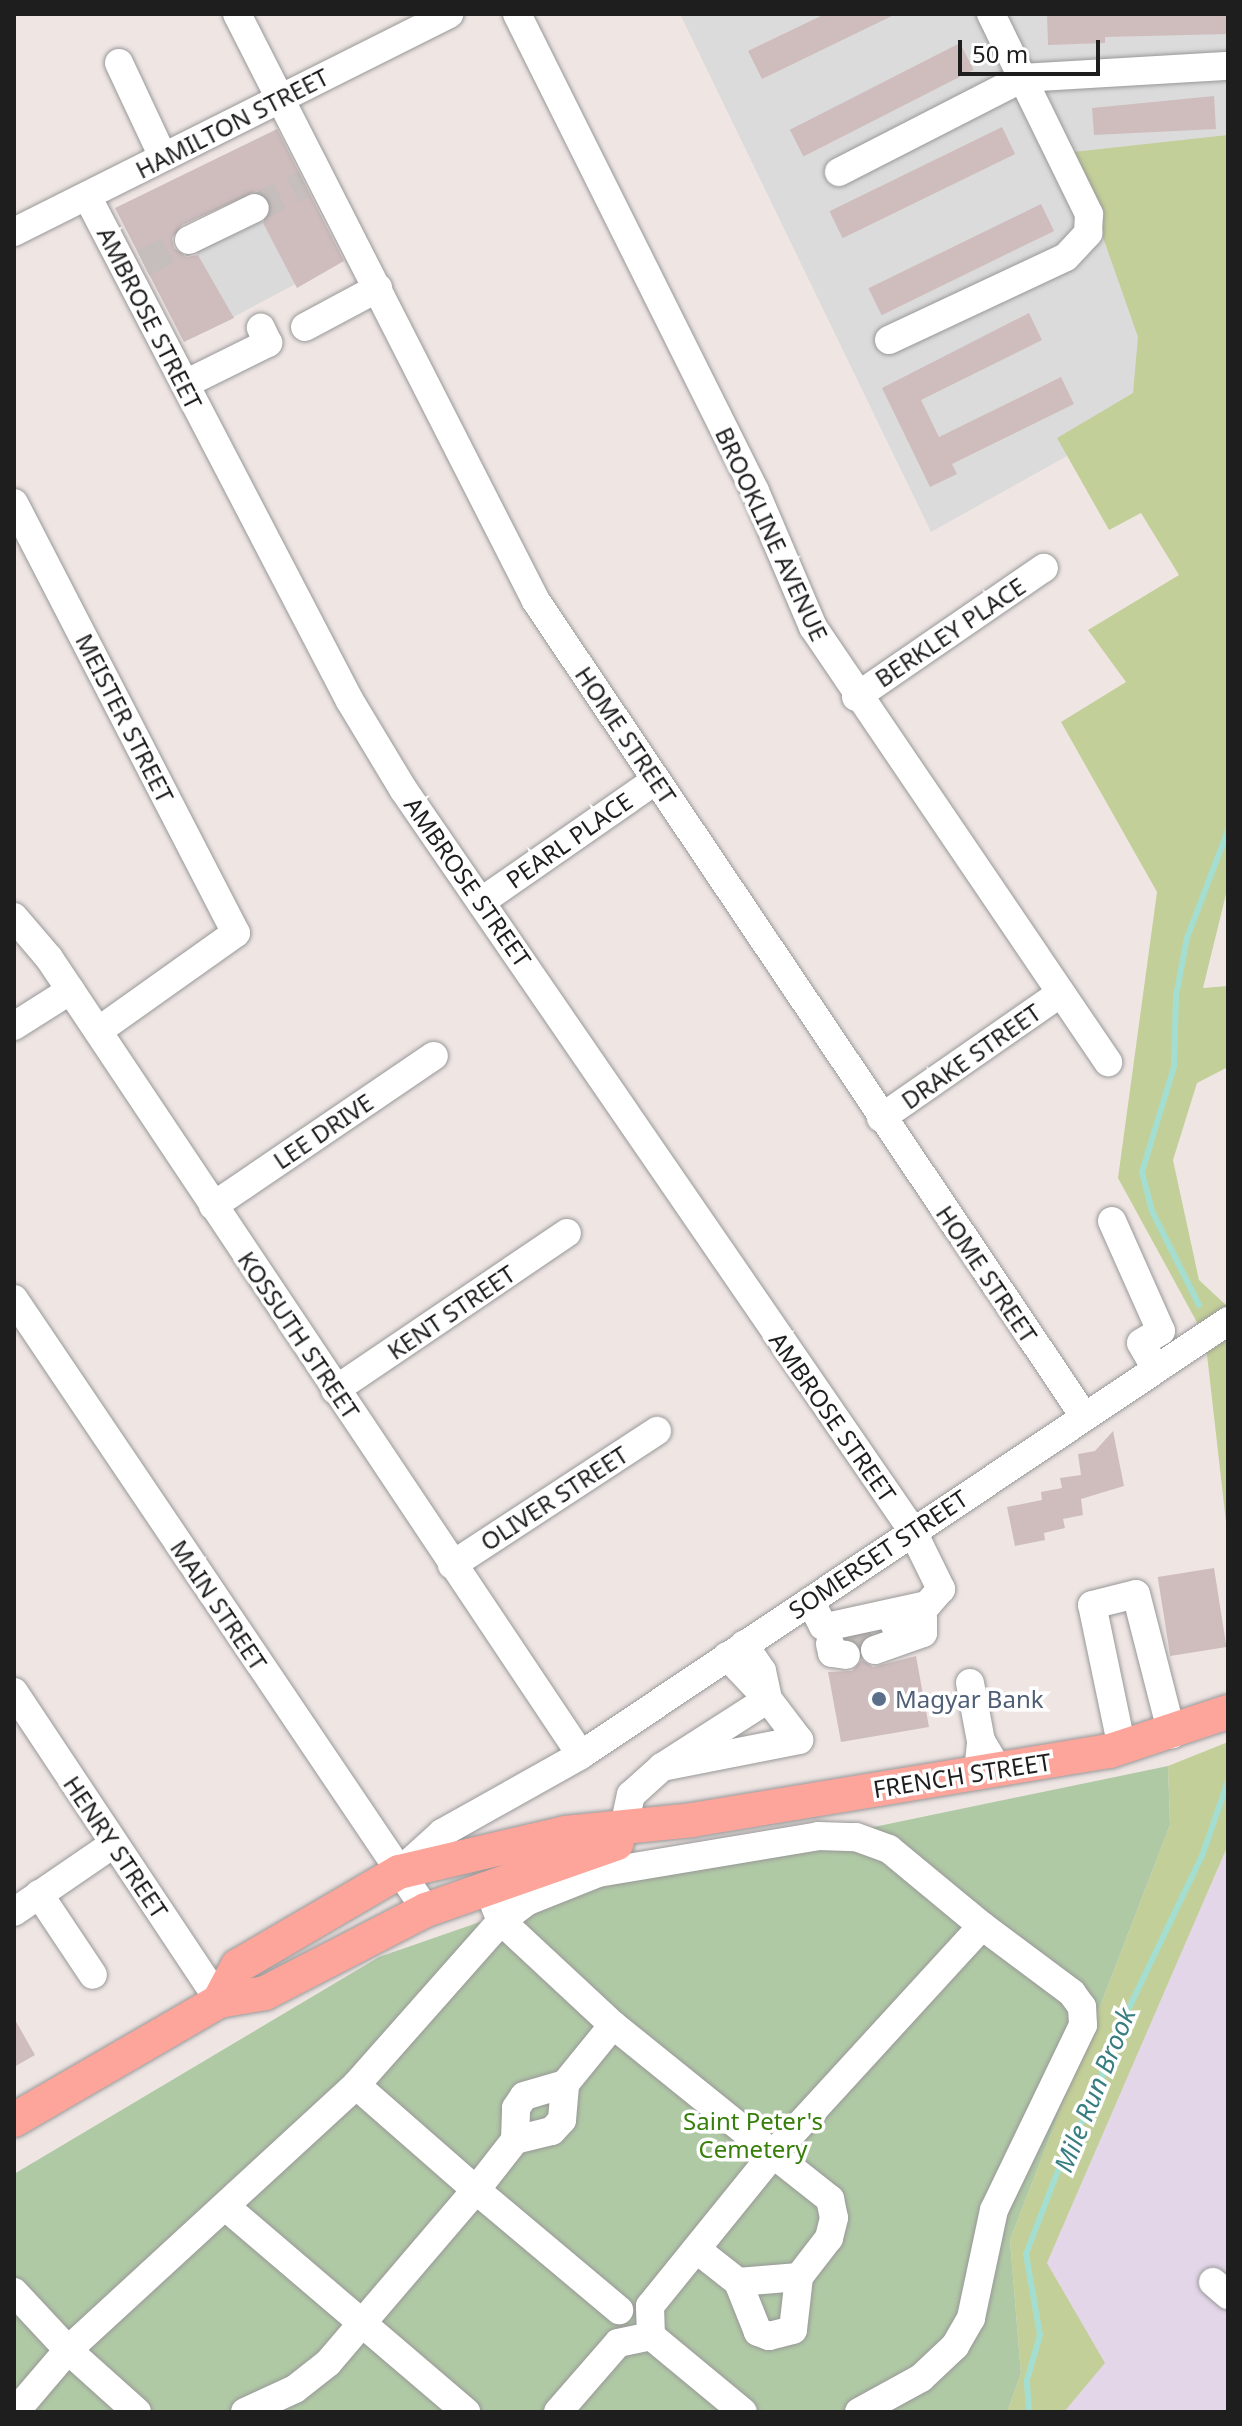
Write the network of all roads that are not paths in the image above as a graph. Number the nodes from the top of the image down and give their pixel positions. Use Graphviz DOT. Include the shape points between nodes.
graph roads {
  1 [pos="237,14"];
  2 [pos="450,14"];
  3 [pos="517,14"];
  4 [pos="991,14"];
  5 [pos="119,63"];
  6 [pos="1228,66"];
  7 [pos="1023,78"];
  8 [pos="279,98"];
  9 [pos="163,157"];
  10 [pos="839,172"];
  11 [pos="87,196"];
  12 [pos="255,208"];
  13 [pos="14,232"];
  14 [pos="189,240"];
  15 [pos="378,288"];
  16 [pos="305,327"];
  17 [pos="261,328"];
  18 [pos="889,340"];
  19 [pos="185,384"];
  20 [pos="14,503"];
  21 [pos="1044,568"];
  22 [pos="856,697"];
  23 [pos="656,780"];
  24 [pos="482,901"];
  25 [pos="14,917"];
  26 [pos="71,990"];
  27 [pos="1061,993"];
  28 [pos="14,1026"];
  29 [pos="98,1031"];
  30 [pos="434,1056"];
  31 [pos="1108,1062"];
  32 [pos="881,1118"];
  33 [pos="213,1206"];
  34 [pos="1112,1221"];
  35 [pos="567,1233"];
  36 [pos="14,1299"];
  37 [pos="1228,1321"];
  38 [pos="1156,1369"];
  39 [pos="335,1390"];
  40 [pos="1084,1416"];
  41 [pos="657,1431"];
  42 [pos="912,1530"];
  43 [pos="452,1565"];
  44 [pos="810,1601"];
  45 [pos="924,1619"];
  46 [pos="735,1650"];
  47 [pos="875,1650"];
  48 [pos="970,1683"];
  49 [pos="14,1692"];
  50 [pos="768,1699"];
  51 [pos="1228,1712"];
  52 [pos="1172,1734"];
  53 [pos="1122,1748"];
  54 [pos="581,1755"];
  55 [pos="986,1761"];
  56 [pos="662,1767"];
  57 [pos="528,1788"];
  58 [pos="692,1820"];
  59 [pos="639,1826"];
  60 [pos="112,1845"];
  61 [pos="453,1859"];
  62 [pos="488,1886"];
  63 [pos="412,1891"];
  64 [pos="39,1894"];
  65 [pos="14,1912"];
  66 [pos="501,1921"];
  67 [pos="982,1926"];
  68 [pos="93,1975"];
  69 [pos="219,2001"];
  70 [pos="613,2025"];
  71 [pos="565,2084"];
  72 [pos="356,2085"];
  73 [pos="14,2120"];
  74 [pos="515,2140"];
  75 [pos="773,2154"];
  76 [pos="476,2190"];
  77 [pos="226,2207"];
  78 [pos="696,2249"];
  79 [pos="799,2277"];
  80 [pos="738,2282"];
  81 [pos="14,2292"];
  82 [pos="650,2306"];
  83 [pos="619,2310"];
  84 [pos="364,2326"];
  85 [pos="651,2336"];
  86 [pos="618,2343"];
  87 [pos="68,2350"];
  88 [pos="15,2412"];
  89 [pos="137,2412"];
  90 [pos="245,2412"];
  91 [pos="466,2412"];
  92 [pos="558,2412"];
  93 [pos="743,2412"];
  94 [pos="859,2412"];
  1 -- 8 [label="street, HOME STREET"];
  2 -- 8 [label="street, HAMILTON STREET"];
  3 -- 22 [label="street, BROOKLINE AVENUE" via="755,491 813,627"];
  4 -- 7 [label="street"];
  5 -- 9 [label="street"];
  6 -- 7 [label="street"];
  7 -- 10 [label="street"];
  7 -- 18 [label="street" via="1089,214 1088,233 1066,257"];
  8 -- 9 [label="street, HAMILTON STREET"];
  8 -- 15 [label="street, HOME STREET" via="313,181"];
  9 -- 11 [label="street, HAMILTON STREET"];
  11 -- 13 [label="street, HAMILTON STREET"];
  11 -- 19 [label="street, AMBROSE STREET" via="134,267"];
  12 -- 14 [label="street"];
  15 -- 16 [label="street"];
  15 -- 23 [label="street, HOME STREET" via="536,601"];
  17 -- 19 [label="street" via="268,343"];
  19 -- 24 [label="street, AMBROSE STREET" via="350,701"];
  20 -- 29 [label="street, MEISTER STREET" via="236,933"];
  21 -- 22 [label="street, BERKLEY PLACE"];
  22 -- 27 [label="street, BROOKLINE AVENUE"];
  23 -- 24 [label="street, PEARL PLACE"];
  23 -- 32 [label="street, HOME STREET"];
  24 -- 42 [label="street, AMBROSE STREET"];
  25 -- 26 [label="street, KOSSUTH STREET"];
  26 -- 28 [label="street"];
  26 -- 29 [label="street, KOSSUTH STREET"];
  27 -- 31 [label="street, BROOKLINE AVENUE"];
  27 -- 32 [label="street, DRAKE STREET"];
  29 -- 33 [label="street, KOSSUTH STREET"];
  30 -- 33 [label="street, LEE DRIVE"];
  32 -- 40 [label="street, HOME STREET"];
  33 -- 39 [label="street, KOSSUTH STREET"];
  34 -- 38 [label="street" via="1161,1331 1141,1343"];
  35 -- 39 [label="street, KENT STREET"];
  36 -- 63 [label="street, MAIN STREET"];
  37 -- 38 [label="street, SOMERSET STREET"];
  38 -- 40 [label="street, SOMERSET STREET"];
  39 -- 43 [label="street, KOSSUTH STREET"];
  40 -- 42 [label="street, SOMERSET STREET"];
  41 -- 43 [label="street, OLIVER STREET"];
  42 -- 44 [label="street, SOMERSET STREET"];
  42 -- 45 [label="street, AMBROSE STREET" via="941,1589"];
  43 -- 54 [label="street, KOSSUTH STREET"];
  44 -- 45 [label="street" via="836,1646"];
  44 -- 46 [label="street, SOMERSET STREET"];
  45 -- 47 [label="street"];
  46 -- 50 [label="street" via="762,1671"];
  46 -- 54 [label="street, SOMERSET STREET"];
  48 -- 55 [label="street"];
  49 -- 60 [label="street, HENRY STREET"];
  50 -- 56 [label="street"];
  50 -- 56 [label="street" via="799,1740"];
  51 -- 52 [label="main road, FRENCH STREET"];
  52 -- 53 [label="main road, FRENCH STREET"];
  52 -- 53 [label="street" via="1136,1594 1092,1605"];
  53 -- 55 [label="main road, FRENCH STREET"];
  54 -- 57 [label="street, SOMERSET STREET"];
  55 -- 58 [label="main road, FRENCH STREET"];
  56 -- 59 [label="street" via="638,1786"];
  57 -- 61 [label="street, SOMERSET STREET"];
  57 -- 63 [label="street, SOMERSET STREET" via="442,1833"];
  58 -- 59 [label="main road, FRENCH STREET"];
  58 -- 62 [label="main road, FRENCH STREET"];
  59 -- 61 [label="main road, FRENCH STREET" via="565,1833"];
  60 -- 64 [label="street"];
  60 -- 69 [label="street, HENRY STREET"];
  61 -- 63 [label="main road, FRENCH STREET"];
  62 -- 63 [label="main road, FRENCH STREET"];
  62 -- 66 [label="street"];
  63 -- 69 [label="main road, SOMERSET STREET" via="304,1971 265,1993"];
  63 -- 69 [label="main road, SOMERSET STREET" via="238,1966"];
  64 -- 65 [label="street"];
  64 -- 68 [label="street"];
  66 -- 67 [label="street" via="528,1901 598,1873 837,1836 889,1849"];
  66 -- 70 [label="street"];
  66 -- 72 [label="street"];
  67 -- 75 [label="street"];
  67 -- 94 [label="street" via="1072,1993 1082,2007 1083,2025 994,2210 971,2318 955,2346 921,2378"];
  69 -- 73 [label="main road, SOMERSET STREET"];
  70 -- 71 [label="street"];
  70 -- 75 [label="street"];
  71 -- 74 [label="street" via="562,2120 552,2131"];
  71 -- 74 [label="street" via="524,2096 516,2108"];
  72 -- 76 [label="street"];
  72 -- 77 [label="street"];
  74 -- 76 [label="street"];
  75 -- 78 [label="street"];
  75 -- 79 [label="street" via="830,2199 829,2238"];
  76 -- 83 [label="street"];
  76 -- 84 [label="street"];
  77 -- 84 [label="street"];
  77 -- 87 [label="street"];
  78 -- 80 [label="street"];
  78 -- 82 [label="street"];
  79 -- 80 [label="street"];
  79 -- 80 [label="street" via="799,2322 786,2335 769,2336 750,2325"];
  81 -- 87 [label="street"];
  82 -- 83 [label="street"];
  82 -- 85 [label="street"];
  83 -- 86 [label="street"];
  84 -- 90 [label="street" via="295,2389"];
  84 -- 91 [label="street"];
  85 -- 86 [label="street"];
  85 -- 93 [label="street"];
  86 -- 92 [label="street"];
  87 -- 88 [label="street"];
  87 -- 89 [label="street"];
}
